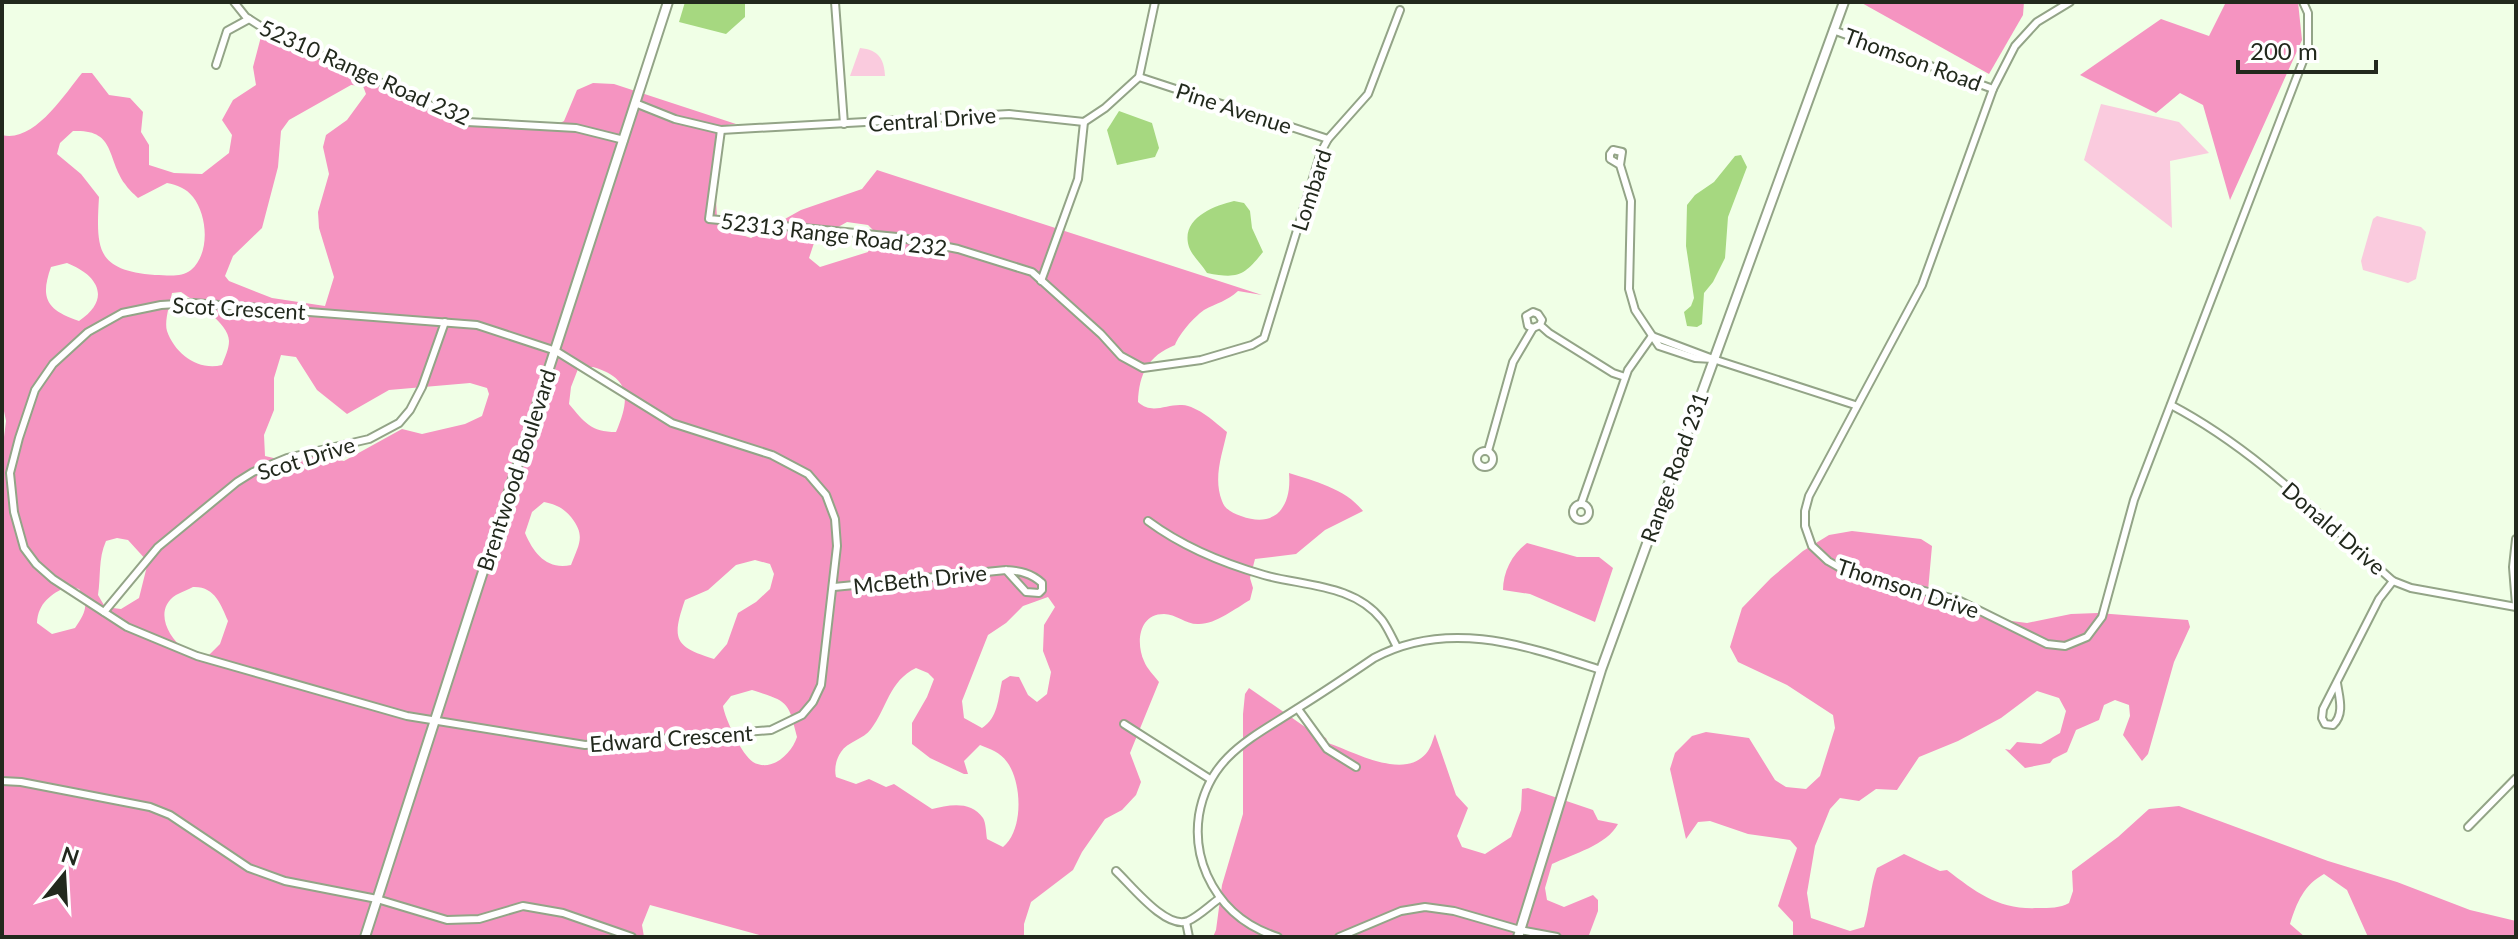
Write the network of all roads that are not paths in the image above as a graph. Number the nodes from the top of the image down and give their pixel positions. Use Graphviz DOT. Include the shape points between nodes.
graph roads {
  1 [pos="234,2"];
  2 [pos="668,2"];
  3 [pos="835,2"];
  4 [pos="1155,2"];
  5 [pos="1844,2"];
  6 [pos="2070,2"];
  7 [pos="2303,2"];
  8 [pos="1400,10"];
  9 [pos="249,19"];
  10 [pos="1833,30"];
  11 [pos="216,65"];
  12 [pos="1139,77"];
  13 [pos="1993,89"];
  14 [pos="635,103"];
  15 [pos="1084,122"];
  16 [pos="844,124"];
  17 [pos="721,130"];
  18 [pos="1328,139"];
  19 [pos="624,140"];
  20 [pos="1620,165"];
  21 [pos="1041,281"];
  22 [pos="445,322"];
  23 [pos="1652,336"];
  24 [pos="1264,338"];
  25 [pos="556,351"];
  26 [pos="1713,359"];
  27 [pos="1625,377"];
  28 [pos="1855,405"];
  29 [pos="2171,405"];
  30 [pos="1488,451"];
  31 [pos="1581,504"];
  32 [pos="1148,521"];
  33 [pos="2516,539"];
  34 [pos="1006,570"];
  35 [pos="2393,581"];
  36 [pos="834,587"];
  37 [pos="2516,606"];
  38 [pos="104,612"];
  39 [pos="1397,647"];
  40 [pos="1601,670"];
  41 [pos="2337,683"];
  42 [pos="1298,709"];
  43 [pos="432,722"];
  44 [pos="1124,724"];
  45 [pos="1356,767"];
  46 [pos="1210,779"];
  47 [pos="2516,780"];
  48 [pos="2,781"];
  49 [pos="2468,827"];
  50 [pos="1116,871"];
  51 [pos="1220,898"];
  52 [pos="377,899"];
  53 [pos="1186,922"];
  54 [pos="1519,934"];
  55 [pos="365,937"];
  56 [pos="632,937"];
  57 [pos="1189,937"];
  58 [pos="1278,937"];
  59 [pos="1339,937"];
  60 [pos="1557,937"];
  1 -- 9 [label="street, 52310 Range Road 232"];
  2 -- 14 [label="street, Brentwood Boulevard"];
  3 -- 16 [label="street"];
  4 -- 12 [label="street"];
  5 -- 10 [label="street, Range Road 231"];
  6 -- 13 [label="street, Thomson Drive" via="2037,22 2015,46"];
  7 -- 29 [label="street, Thomson Drive" via="2308,48"];
  8 -- 18 [label="street, Lombard" via="1368,94"];
  9 -- 11 [label="street, 52310 Range Road 232" via="227,31"];
  9 -- 19 [label="street, 52310 Range Road 232" via="467,122 576,128"];
  10 -- 13 [label="street, Thomson Road"];
  10 -- 26 [label="street, Range Road 231"];
  12 -- 15 [label="street"];
  12 -- 18 [label="street, Pine Avenue"];
  13 -- 28 [label="street, Thomson Drive" via="1922,285"];
  14 -- 17 [label="street, Central Drive"];
  14 -- 19 [label="street, Brentwood Boulevard"];
  15 -- 16 [label="street, Central Drive" via="1009,114"];
  15 -- 21 [label="street" via="1078,179"];
  16 -- 17 [label="street, Central Drive"];
  17 -- 21 [label="street, 52313 Range Road 232" via="709,219 897,237 958,249 1032,272"];
  18 -- 24 [label="street, Lombard"];
  19 -- 25 [label="street, Brentwood Boulevard"];
  20 -- 23 [label="street" via="1631,201 1629,289"];
  21 -- 24 [label="street, 52313 Range Road 232" via="1121,356 1143,368 1201,360"];
  22 -- 25 [label="street, Scot Crescent" via="477,325"];
  22 -- 38 [label="street, Scot Drive" via="422,387 399,423 369,439 287,458 245,477 158,547"];
  22 -- 38 [label="street, Scot Crescent" via="193,303 122,313 88,332 53,364 35,390 10,473 24,548 53,579"];
  23 -- 26 [label="street" via="1662,348"];
  23 -- 27 [label="street"];
  25 -- 36 [label="street, Edward Crescent" via="672,423 772,455 808,474 826,495 835,519"];
  25 -- 43 [label="street, Brentwood Boulevard"];
  26 -- 28 [label="street"];
  26 -- 40 [label="street, Range Road 231"];
  27 -- 30 [label="street" via="1536,327 1513,362"];
  27 -- 31 [label="street"];
  28 -- 29 [label="street, Thomson Drive" via="1809,496 1805,526 1812,546 1842,569 1958,600 2047,644 2065,646 2087,637 2102,617 2134,500"];
  29 -- 35 [label="street, Donald Drive" via="2242,448"];
  32 -- 39 [label="street" via="1226,563 1330,589 1359,602 1379,617"];
  33 -- 37 [label="street"];
  34 -- 34 [label="street, McBeth Drive" via="1026,592 1042,590 1035,576"];
  34 -- 36 [label="street, McBeth Drive"];
  35 -- 37 [label="street, Donald Drive"];
  35 -- 41 [label="street"];
  36 -- 43 [label="street, Edward Crescent" via="821,685 802,715 771,730 585,745"];
  38 -- 43 [label="street, Scot Crescent" via="197,656"];
  39 -- 40 [label="street" via="1479,637"];
  39 -- 42 [label="street"];
  40 -- 54 [label="street, Range Road 231"];
  41 -- 41 [label="street" via="2323,709 2325,724 2339,720"];
  42 -- 45 [label="street" via="1327,749"];
  42 -- 46 [label="street" via="1241,745"];
  43 -- 52 [label="street, Brentwood Boulevard"];
  44 -- 46 [label="street"];
  46 -- 51 [label="street" via="1198,819 1198,844"];
  47 -- 49 [label="street"];
  48 -- 52 [label="street" via="150,807 256,871"];
  50 -- 53 [label="street" via="1163,917"];
  51 -- 53 [label="street"];
  51 -- 58 [label="street" via="1249,924"];
  52 -- 55 [label="street, Brentwood Boulevard"];
  52 -- 56 [label="street" via="447,920 479,919 523,906 563,913"];
  53 -- 57 [label="street"];
  54 -- 59 [label="street" via="1454,911 1425,907 1401,911"];
  54 -- 60 [label="street"];
}
